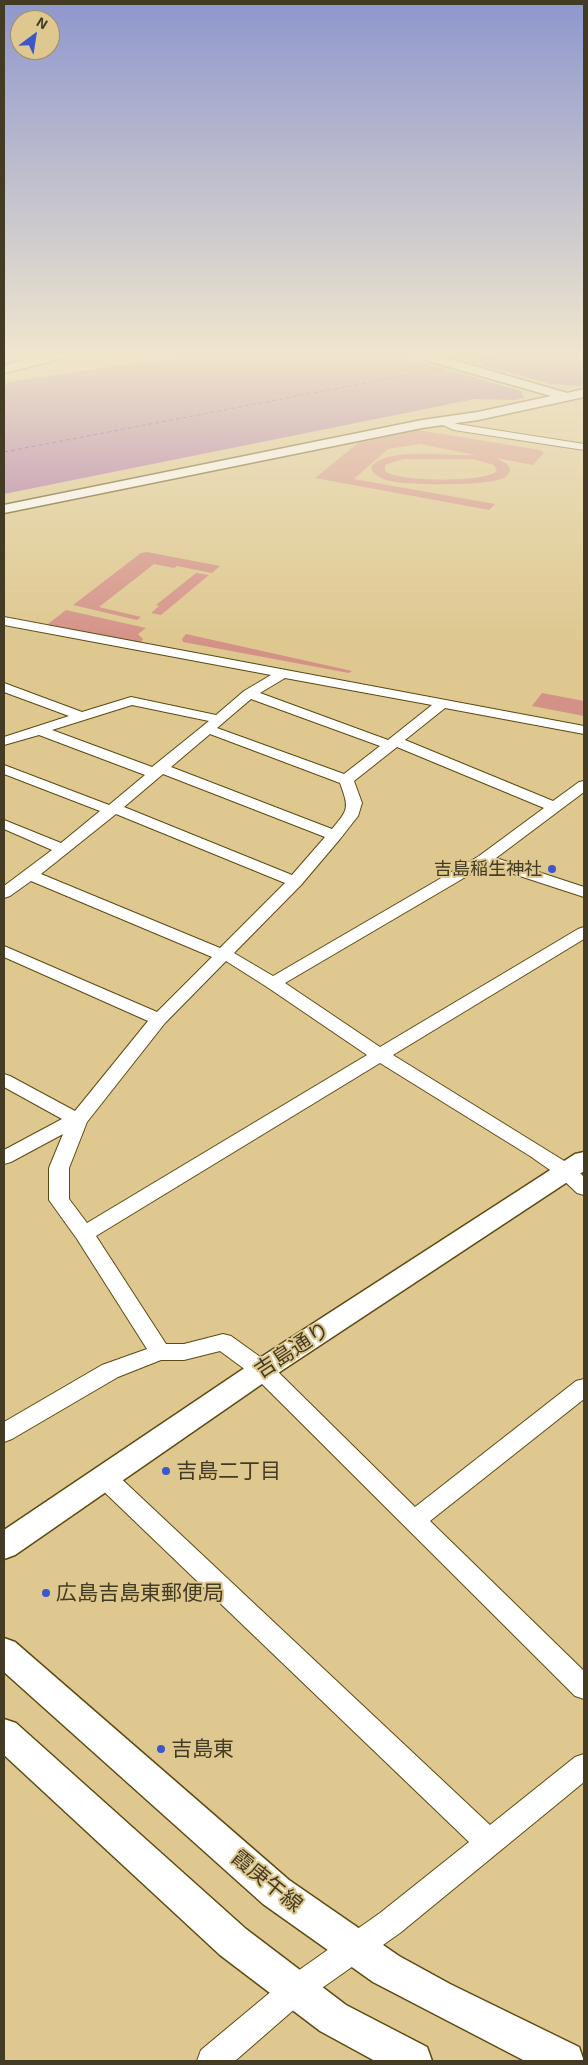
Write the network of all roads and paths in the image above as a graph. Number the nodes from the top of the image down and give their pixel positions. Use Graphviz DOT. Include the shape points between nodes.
graph roads {
  1 [pos="291,451"];
  2 [pos="4,509"];
  3 [pos="4,621"];
  4 [pos="282,674"];
  5 [pos="4,687"];
  6 [pos="249,694"];
  7 [pos="442,704"];
  8 [pos="83,717"];
  9 [pos="213,724"];
  10 [pos="39,730"];
  11 [pos="584,730"];
  12 [pos="4,741"];
  13 [pos="393,743"];
  14 [pos="4,769"];
  15 [pos="157,770"];
  16 [pos="346,780"];
  17 [pos="584,785"];
  18 [pos="555,807"];
  19 [pos="112,809"];
  20 [pos="4,824"];
  21 [pos="335,836"];
  22 [pos="62,848"];
  23 [pos="484,859"];
  24 [pos="30,875"];
  25 [pos="295,882"];
  26 [pos="584,892"];
  27 [pos="4,893"];
  28 [pos="584,932"];
  29 [pos="4,951"];
  30 [pos="222,955"];
  31 [pos="273,982"];
  32 [pos="159,1019"];
  33 [pos="379,1055"];
  34 [pos="4,1080"];
  35 [pos="78,1120"];
  36 [pos="4,1158"];
  37 [pos="578,1173"];
  38 [pos="84,1234"];
  39 [pos="160,1352"];
  40 [pos="262,1370"];
  41 [pos="584,1387"];
  42 [pos="4,1433"];
  43 [pos="105,1478"];
  44 [pos="414,1521"];
  45 [pos="4,1546"];
  46 [pos="4,1652"];
  47 [pos="584,1688"];
  48 [pos="4,1734"];
  49 [pos="584,1766"];
  50 [pos="488,1842"];
  51 [pos="355,1948"];
  52 [pos="295,1990"];
  53 [pos="212,2061"];
  54 [pos="413,2061"];
  55 [pos="565,2061"];
  1 -- 2 [label="street"];
  3 -- 4 [label="street"];
  4 -- 6 [label="street"];
  4 -- 7 [label="street"];
  5 -- 8 [label="street"];
  6 -- 9 [label="street"];
  6 -- 13 [label="street"];
  7 -- 11 [label="street"];
  7 -- 13 [label="street"];
  8 -- 9 [label="street" via="131,701"];
  8 -- 10 [label="street"];
  9 -- 15 [label="street"];
  9 -- 16 [label="street"];
  10 -- 12 [label="street"];
  10 -- 15 [label="street"];
  13 -- 16 [label="street"];
  13 -- 18 [label="street"];
  14 -- 19 [label="street"];
  15 -- 19 [label="street"];
  15 -- 21 [label="street"];
  16 -- 21 [label="street" via="354,803 350,816"];
  17 -- 18 [label="street"];
  18 -- 23 [label="street"];
  19 -- 22 [label="street"];
  19 -- 25 [label="street"];
  20 -- 22 [label="street"];
  21 -- 25 [label="street"];
  22 -- 24 [label="street"];
  23 -- 26 [label="street"];
  23 -- 31 [label="street"];
  24 -- 27 [label="street"];
  24 -- 30 [label="street"];
  25 -- 30 [label="street"];
  28 -- 33 [label="street"];
  29 -- 32 [label="street"];
  30 -- 31 [label="street"];
  30 -- 32 [label="street"];
  31 -- 33 [label="street"];
  32 -- 35 [label="street"];
  33 -- 37 [label="street"];
  33 -- 38 [label="street"];
  34 -- 35 [label="street"];
  35 -- 36 [label="street"];
  35 -- 38 [label="street" via="59,1168 59,1200"];
  37 -- 40 [label="street, 吉島通り"];
  38 -- 39 [label="street"];
  39 -- 40 [label="street" via="184,1352 223,1342"];
  39 -- 42 [label="street" via="110,1371"];
  40 -- 43 [label="street, 吉島通り"];
  40 -- 44 [label="street"];
  41 -- 44 [label="street"];
  43 -- 45 [label="street, 吉島通り"];
  43 -- 50 [label="street"];
  44 -- 47 [label="street"];
  46 -- 51 [label="street, 霞庚午線" via="276,1892"];
  48 -- 52 [label="street" via="233,1942"];
  49 -- 50 [label="street"];
  50 -- 51 [label="street"];
  51 -- 52 [label="street"];
  51 -- 55 [label="street, 霞庚午線" via="437,1997"];
  52 -- 53 [label="street"];
  52 -- 54 [label="street" via="333,2018"];
}
